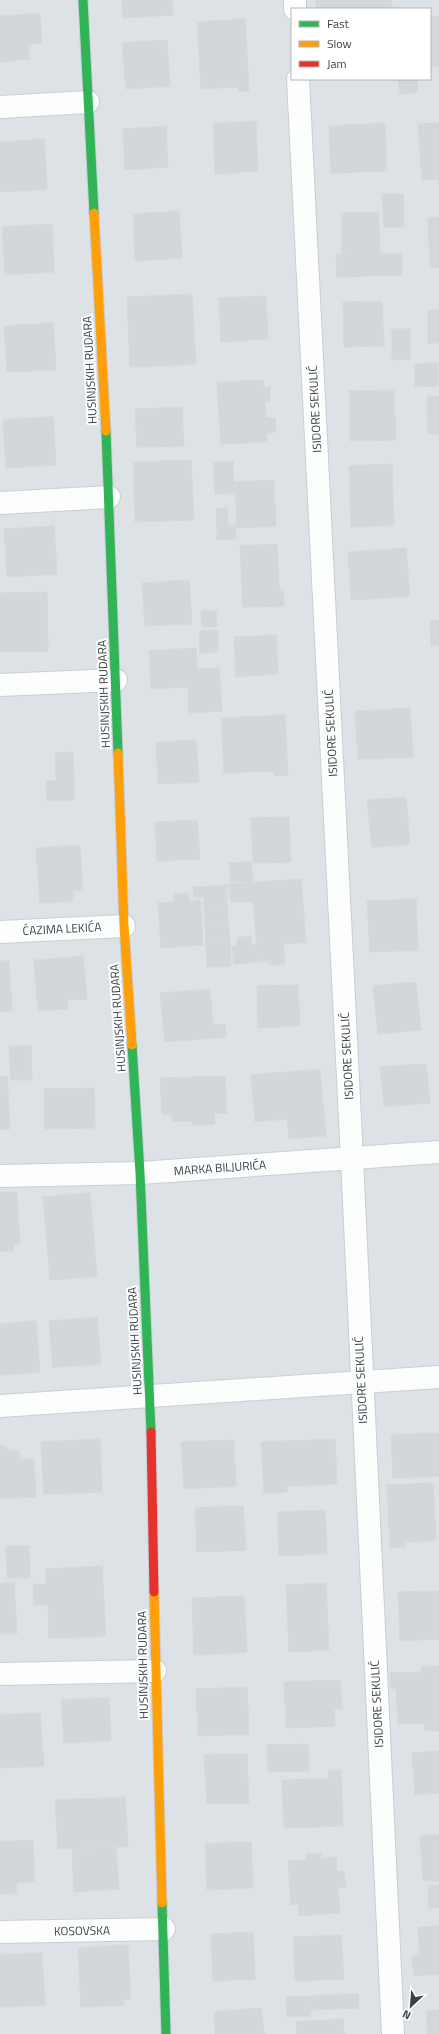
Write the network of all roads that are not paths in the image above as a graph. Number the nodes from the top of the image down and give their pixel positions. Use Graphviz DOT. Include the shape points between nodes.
graph roads {
  1 [pos="83,0"];
  2 [pos="298,80"];
  3 [pos="88,102"];
  4 [pos="0,107"];
  5 [pos="109,497"];
  6 [pos="0,503"];
  7 [pos="116,680"];
  8 [pos="0,685"];
  9 [pos="124,926"];
  10 [pos="0,932"];
  11 [pos="439,1152"];
  12 [pos="352,1159"];
  13 [pos="140,1173"];
  14 [pos="0,1176"];
  15 [pos="439,1377"];
  16 [pos="361,1382"];
  17 [pos="150,1397"];
  18 [pos="0,1406"];
  19 [pos="155,1671"];
  20 [pos="0,1674"];
  21 [pos="164,1929"];
  22 [pos="0,1932"];
  23 [pos="166,2034"];
  24 [pos="393,2034"];
  1 -- 3 [label="street, HUSINJSKIH RUDARA"];
  2 -- 12 [label="street, ISIDORE SEKULIĆ"];
  3 -- 4 [label="street"];
  3 -- 5 [label="street, HUSINJSKIH RUDARA"];
  5 -- 6 [label="street"];
  5 -- 7 [label="street, HUSINJSKIH RUDARA"];
  7 -- 8 [label="street"];
  7 -- 9 [label="street, HUSINJSKIH RUDARA"];
  9 -- 10 [label="street, ĆAZIMA LEKIĆA"];
  9 -- 13 [label="street, HUSINJSKIH RUDARA"];
  11 -- 12 [label="street, MARKA BILJURIĆA"];
  12 -- 13 [label="street, MARKA BILJURIĆA"];
  12 -- 16 [label="street, ISIDORE SEKULIĆ"];
  13 -- 14 [label="street, MARKA BILJURIĆA"];
  13 -- 17 [label="street, HUSINJSKIH RUDARA"];
  15 -- 16 [label="street"];
  16 -- 17 [label="street"];
  16 -- 24 [label="street, ISIDORE SEKULIĆ"];
  17 -- 18 [label="street"];
  17 -- 19 [label="street, HUSINJSKIH RUDARA"];
  19 -- 20 [label="street"];
  19 -- 21 [label="street, HUSINJSKIH RUDARA"];
  21 -- 22 [label="street, KOSOVSKA"];
  21 -- 23 [label="street, HUSINJSKIH RUDARA"];
}
